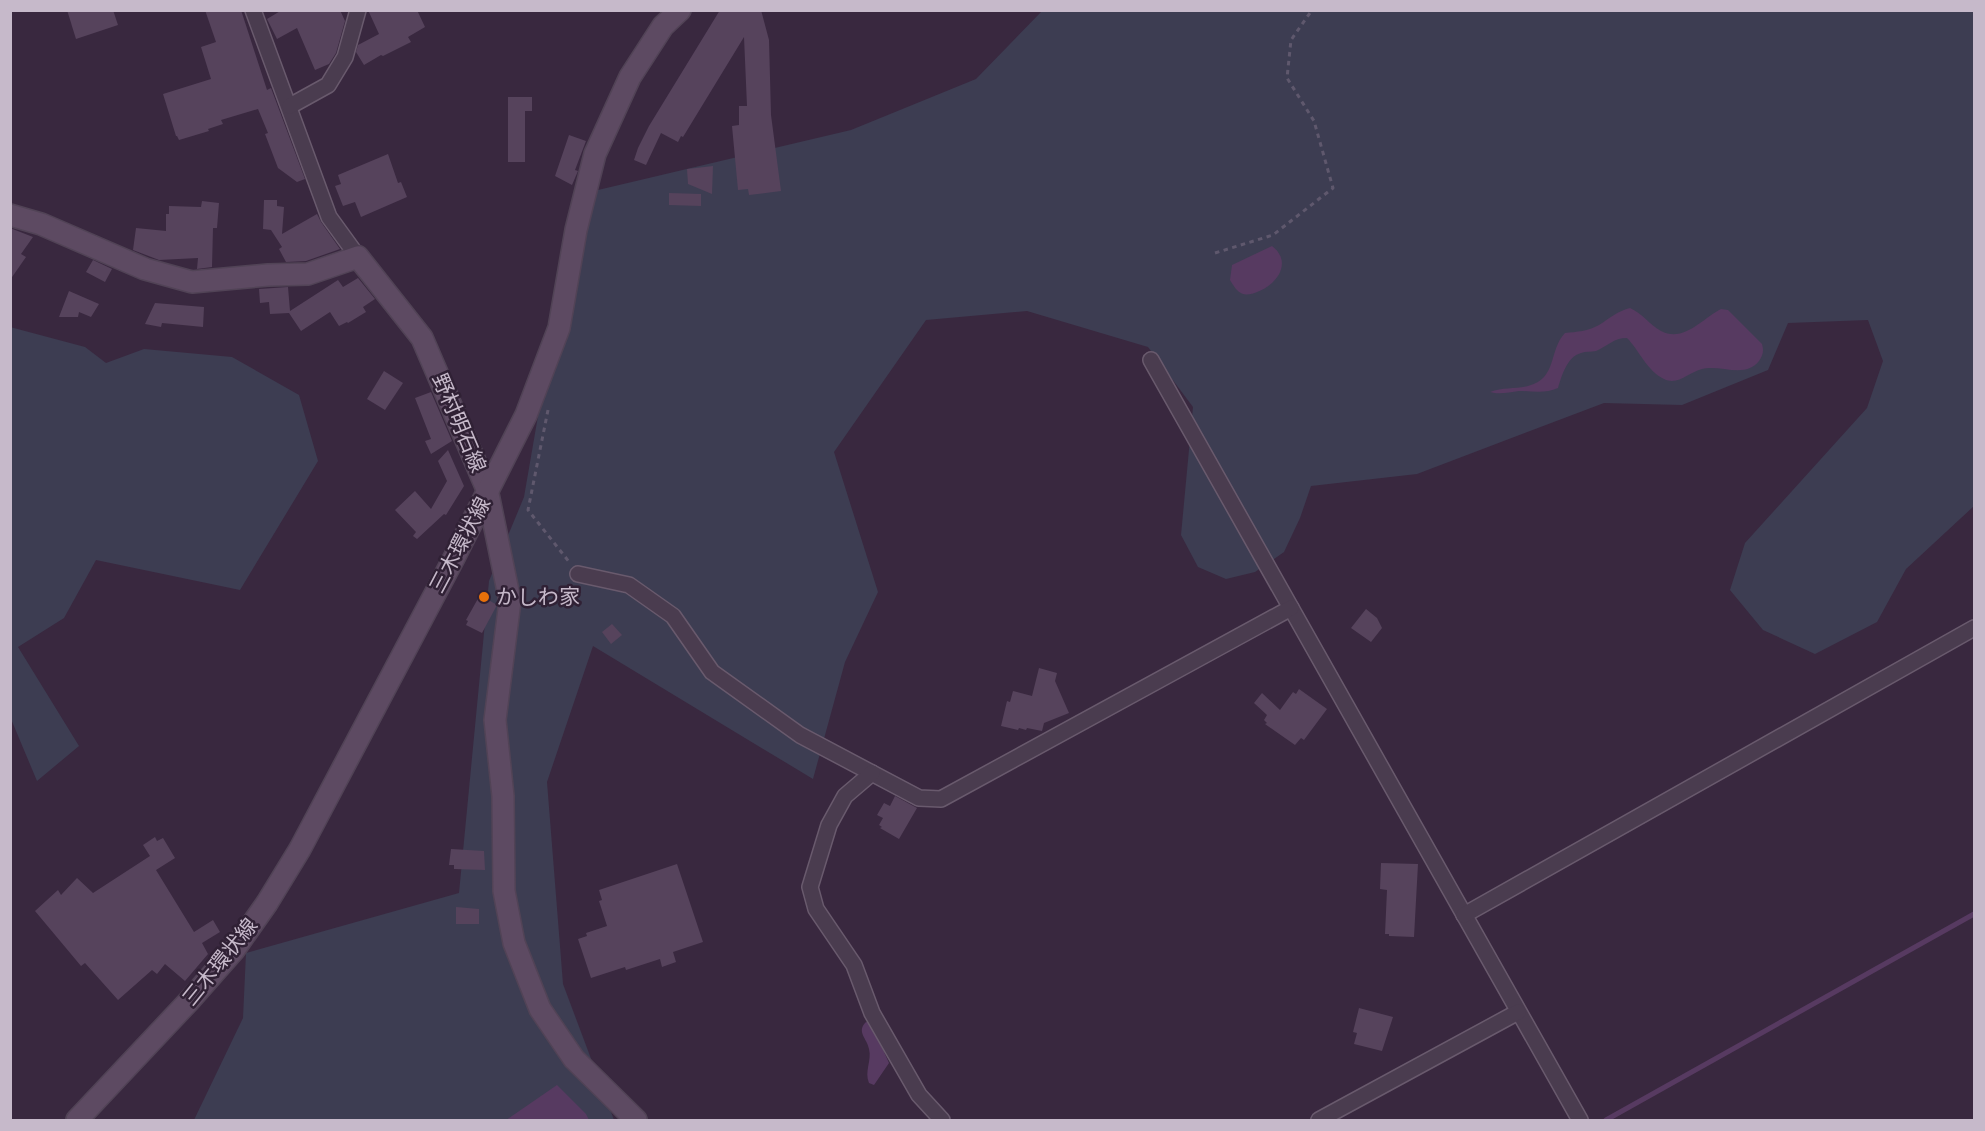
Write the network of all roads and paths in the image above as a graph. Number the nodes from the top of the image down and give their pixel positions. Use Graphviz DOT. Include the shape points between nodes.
graph roads {
  1 [pos="253,10"];
  2 [pos="358,10"];
  3 [pos="680,10"];
  4 [pos="1312,10"];
  5 [pos="290,106"];
  6 [pos="10,215"];
  7 [pos="1215,253"];
  8 [pos="358,257"];
  9 [pos="1151,360"];
  10 [pos="534,394"];
  11 [pos="487,489"];
  12 [pos="578,574"];
  13 [pos="1291,608"];
  14 [pos="1974,628"];
  15 [pos="872,774"];
  16 [pos="1464,915"];
  17 [pos="1518,1012"];
  18 [pos="77,1120"];
  19 [pos="636,1120"];
  20 [pos="942,1120"];
  21 [pos="1319,1120"];
  22 [pos="1580,1120"];
  1 -- 5 [label="street"];
  2 -- 5 [label="street" via="345,57 328,85"];
  3 -- 10 [label="main road, 野村明石線" via="663,26 630,77 595,154 576,230 559,328"];
  4 -- 7 [label="path" via="1291,40 1287,78 1314,121 1333,188 1273,235"];
  5 -- 8 [label="street" via="329,217"];
  6 -- 8 [label="main road" via="41,224 145,269 192,282 308,274"];
  8 -- 11 [label="main road, 野村明石線" via="422,338"];
  9 -- 13 [label="street"];
  10 -- 11 [label="main road, 野村明石線"];
  10 -- 12 [label="path" via="549,411 528,510"];
  11 -- 18 [label="main road, 三木環状線" via="300,849 267,903 234,950"];
  11 -- 19 [label="main road, 三木環状線" via="510,601 495,720 503,796 504,891 514,943 545,1017 574,1059"];
  12 -- 15 [label="street" via="629,585 673,616 712,672 800,735"];
  13 -- 15 [label="street" via="940,799 919,798"];
  13 -- 16 [label="street"];
  14 -- 16 [label="street"];
  15 -- 20 [label="street" via="845,796 829,825 810,887 816,909 854,965 872,1013 919,1095"];
  16 -- 17 [label="street"];
  17 -- 21 [label="street"];
  17 -- 22 [label="street"];
}
